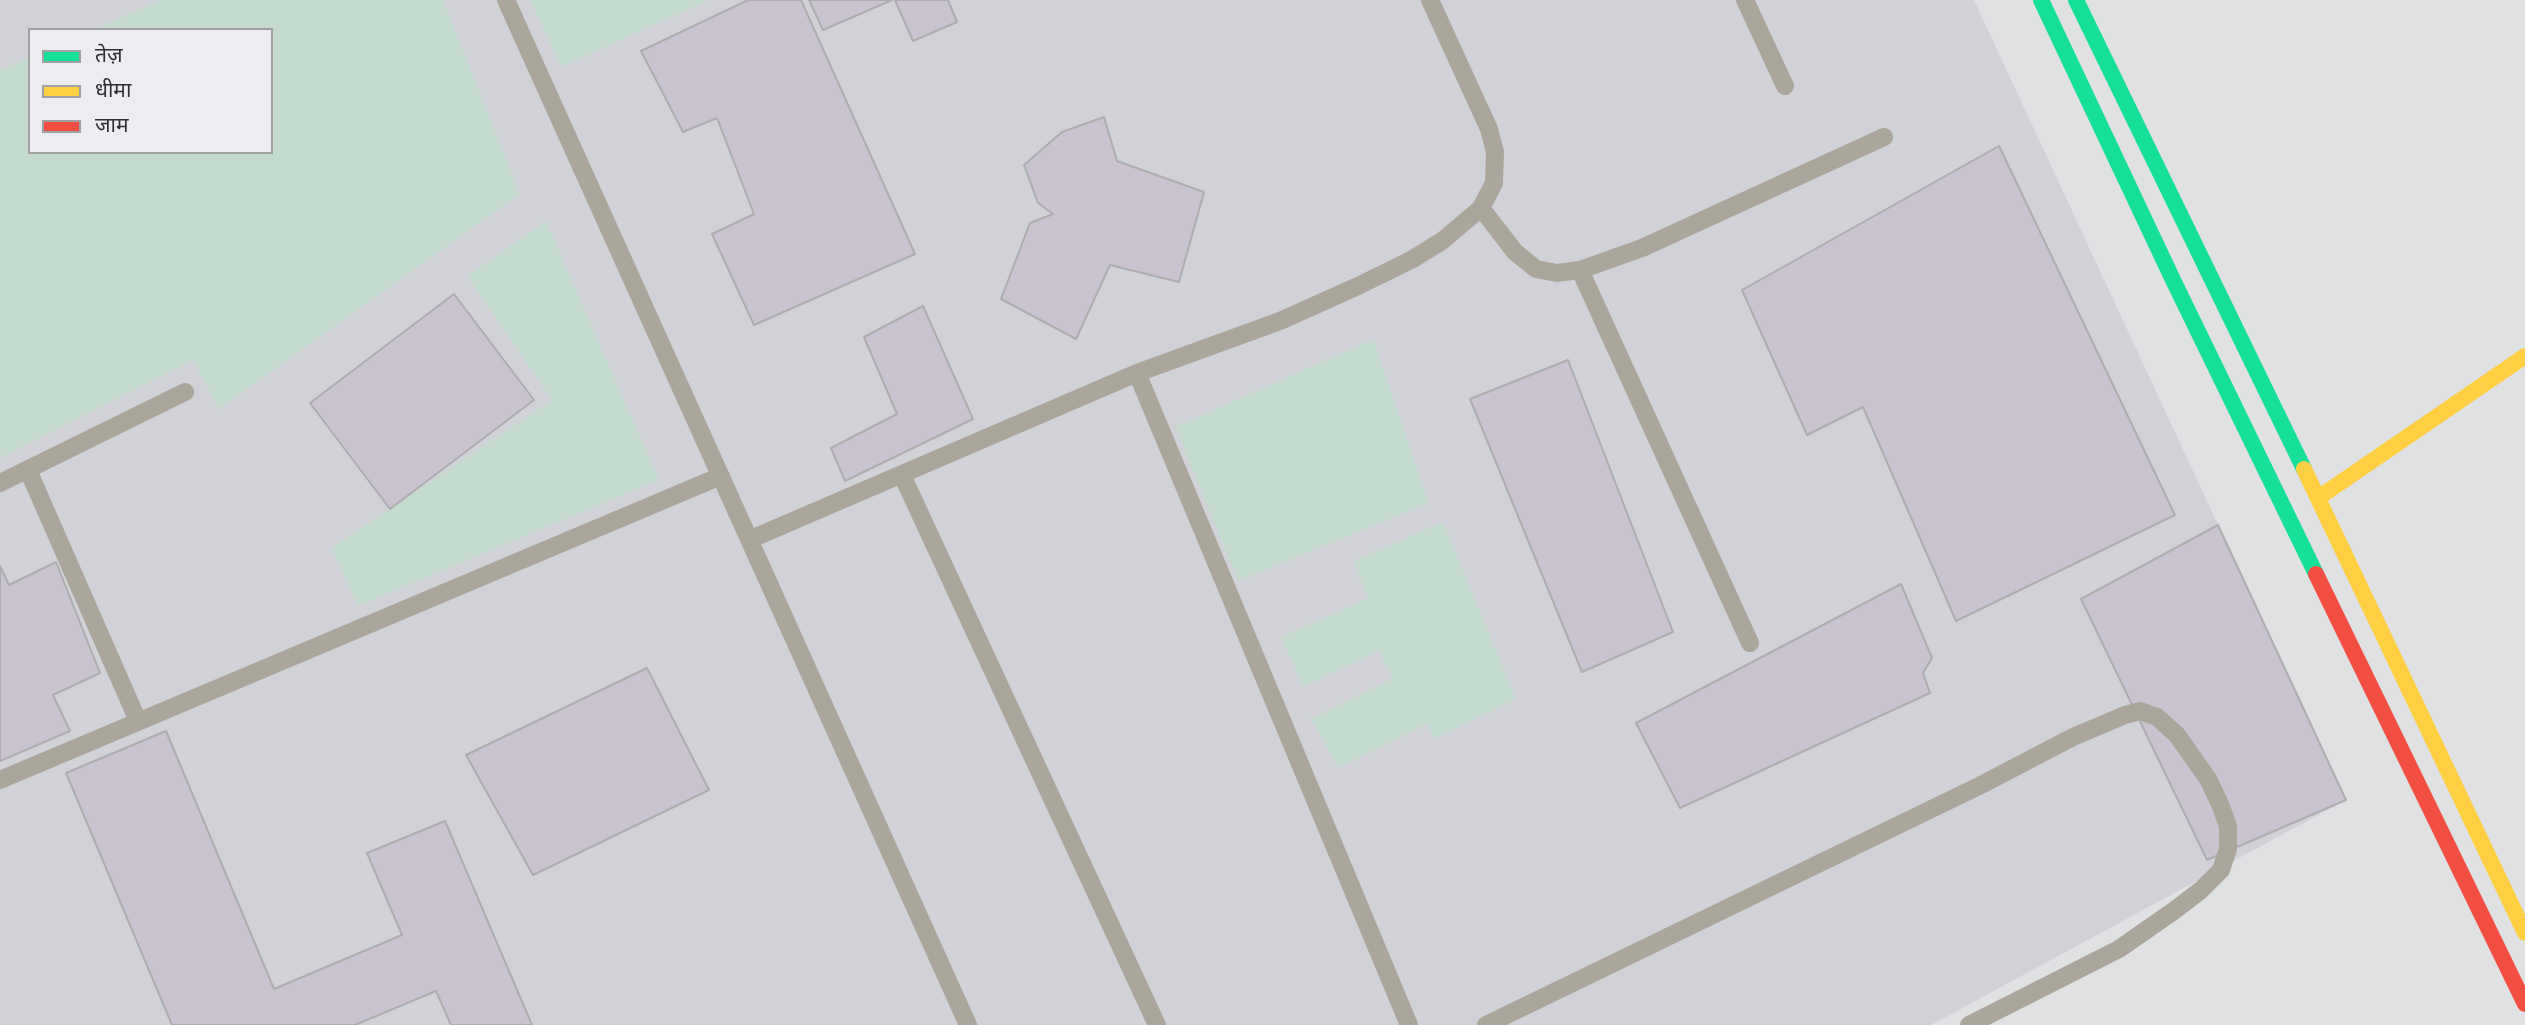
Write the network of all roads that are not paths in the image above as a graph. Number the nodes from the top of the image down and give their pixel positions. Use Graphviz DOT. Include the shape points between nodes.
graph roads {
  1 [pos="506,0"];
  2 [pos="1430,0"];
  3 [pos="1745,0"];
  4 [pos="2041,0"];
  5 [pos="2076,0"];
  6 [pos="1785,86"];
  7 [pos="1884,136"];
  8 [pos="1481,208"];
  9 [pos="1580,270"];
  10 [pos="2525,356"];
  11 [pos="1137,373"];
  12 [pos="185,392"];
  13 [pos="28,470"];
  14 [pos="902,475"];
  15 [pos="721,476"];
  16 [pos="0,483"];
  17 [pos="2318,498"];
  18 [pos="751,539"];
  19 [pos="1750,643"];
  20 [pos="138,721"];
  21 [pos="0,780"];
  22 [pos="2525,933"];
  23 [pos="2525,1004"];
  24 [pos="968,1025"];
  25 [pos="1157,1025"];
  26 [pos="1409,1025"];
  27 [pos="1486,1025"];
  28 [pos="1969,1025"];
  1 -- 15 [label="lane"];
  2 -- 8 [label="lane" via="1489,129 1495,152 1494,183"];
  3 -- 6 [label="lane"];
  4 -- 23 [label="main road"];
  5 -- 17 [label="main road"];
  7 -- 9 [label="lane" via="1642,248"];
  8 -- 9 [label="lane" via="1515,252 1536,269 1557,273"];
  8 -- 11 [label="lane" via="1442,241 1358,286 1280,321"];
  9 -- 19 [label="lane"];
  10 -- 17 [label="main road"];
  11 -- 14 [label="lane"];
  11 -- 26 [label="lane"];
  12 -- 13 [label="lane"];
  13 -- 16 [label="lane"];
  13 -- 20 [label="lane"];
  14 -- 18 [label="lane"];
  14 -- 25 [label="lane"];
  15 -- 18 [label="lane"];
  15 -- 20 [label="lane"];
  17 -- 22 [label="main road"];
  18 -- 24 [label="lane"];
  20 -- 21 [label="lane"];
  27 -- 28 [label="lane" via="2073,737 2140,711 2157,717 2208,779 2220,804 2228,826 2228,849 2221,870 2201,890 2119,949"];
}
